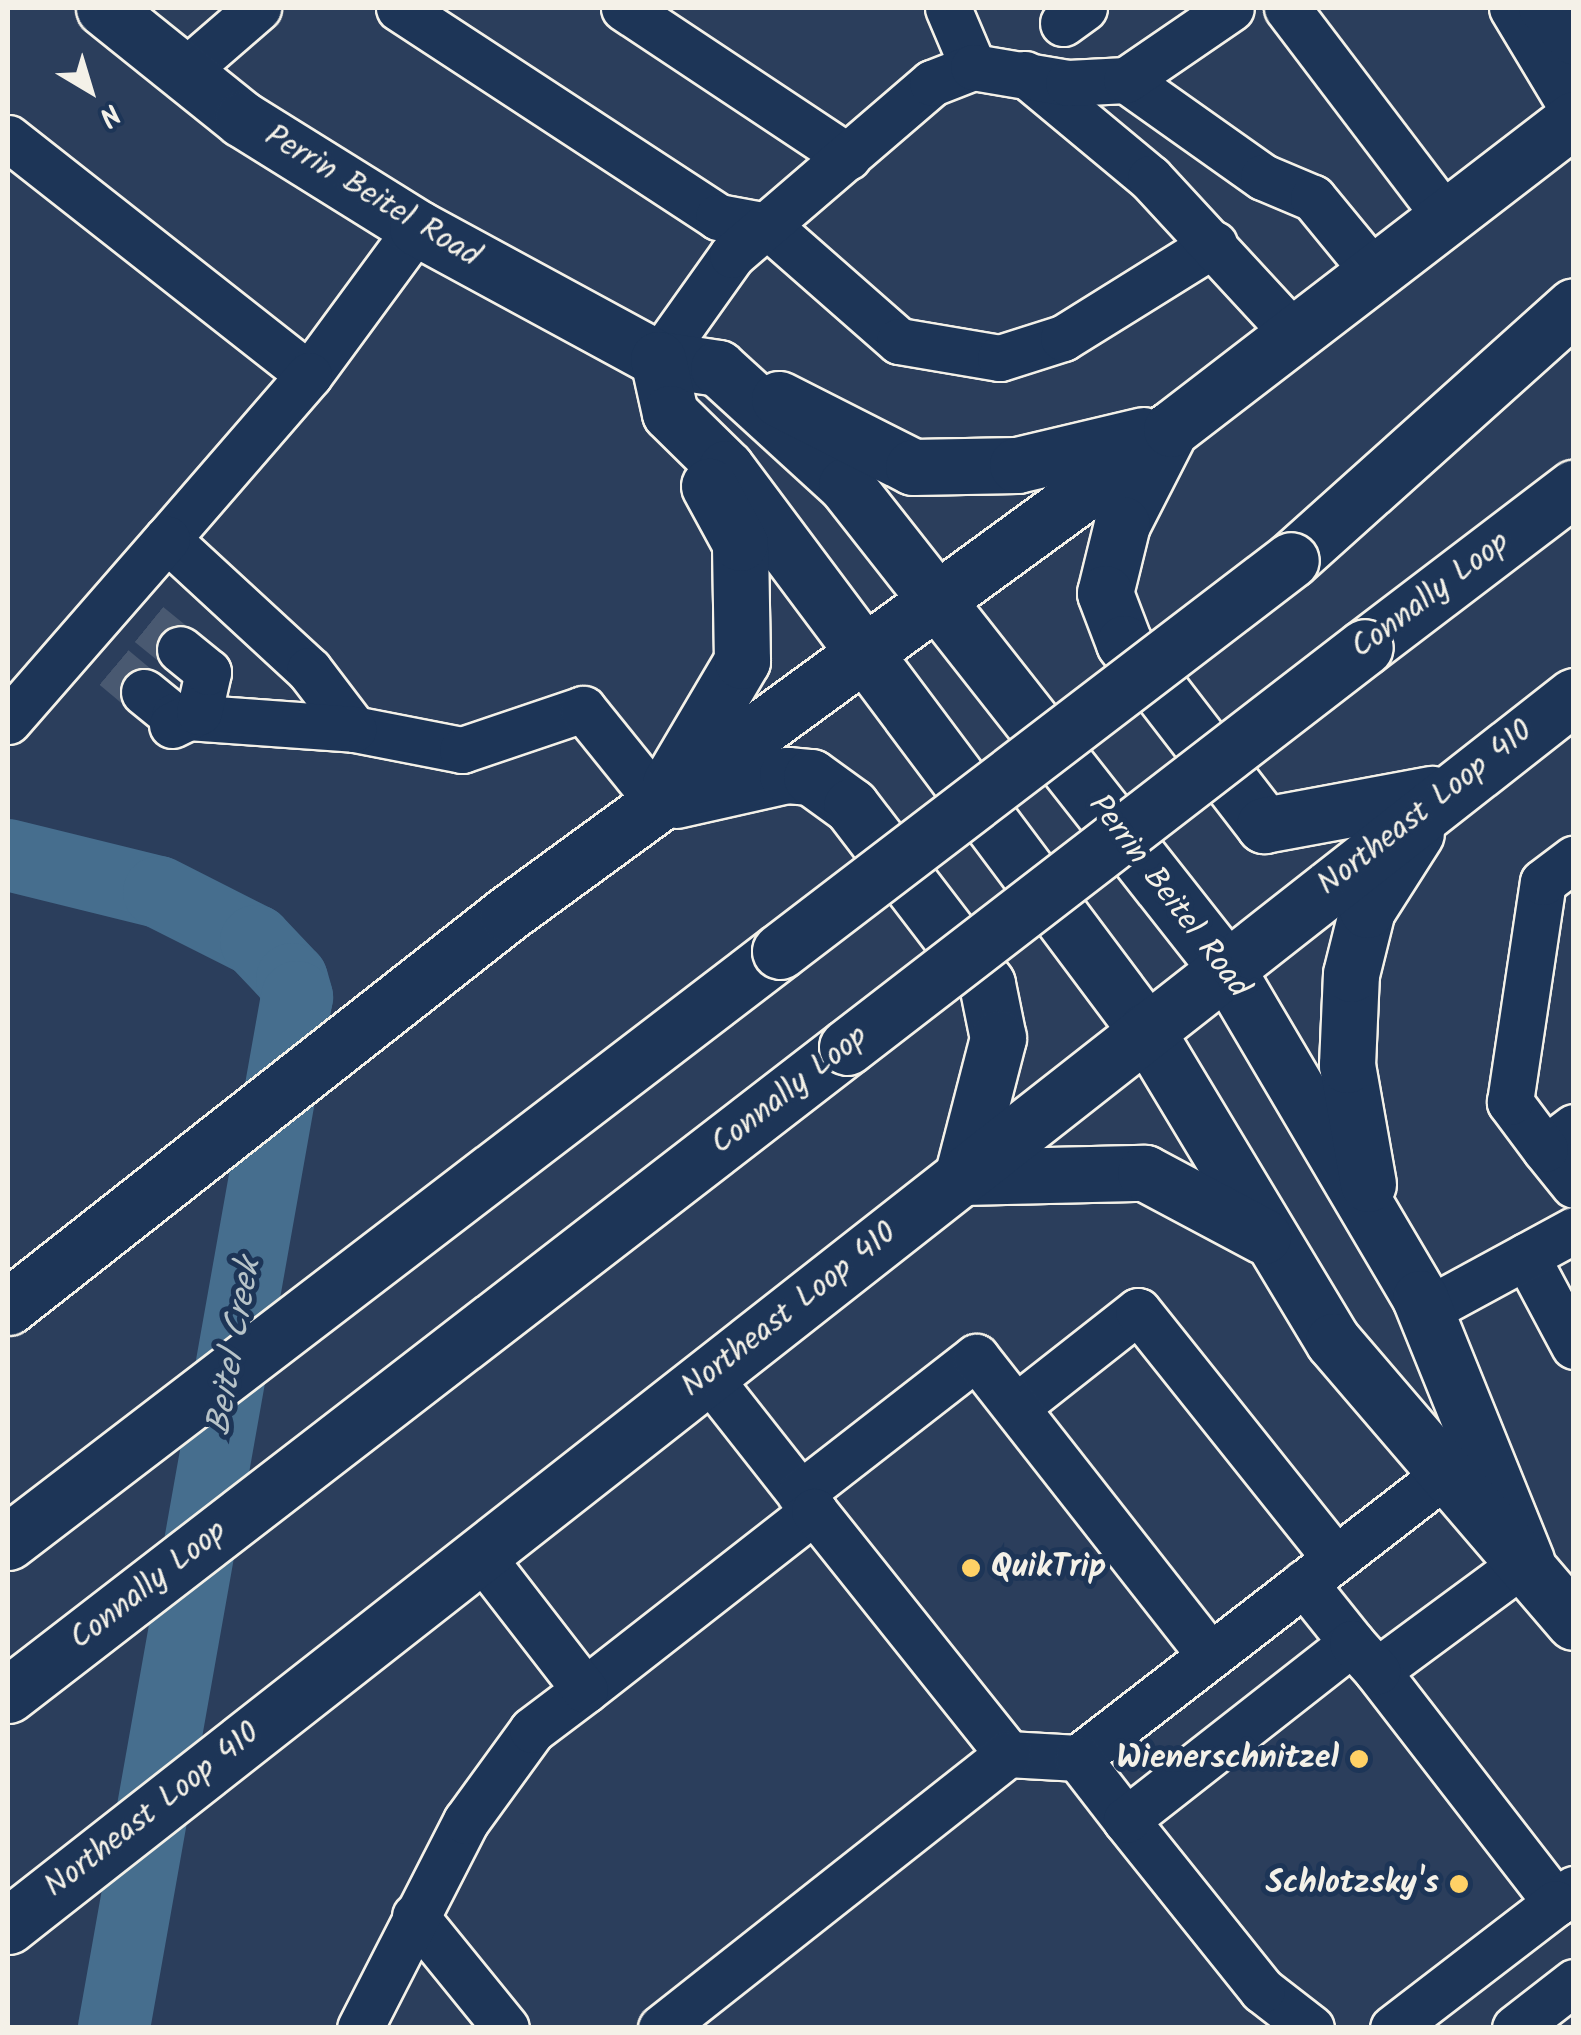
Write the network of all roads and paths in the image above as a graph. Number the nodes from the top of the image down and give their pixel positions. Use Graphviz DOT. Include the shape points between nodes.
graph roads {
  1 [pos="104,8"];
  2 [pos="399,8"];
  3 [pos="624,8"];
  4 [pos="948,8"];
  5 [pos="1231,8"];
  6 [pos="1287,8"];
  7 [pos="1512,8"];
  8 [pos="1541,8"];
  9 [pos="250,10"];
  10 [pos="1574,42"];
  11 [pos="972,66"];
  12 [pos="184,72"];
  13 [pos="1025,74"];
  14 [pos="1126,80"];
  15 [pos="1574,111"];
  16 [pos="1574,119"];
  17 [pos="8,138"];
  18 [pos="848,157"];
  19 [pos="1445,216"];
  20 [pos="768,226"];
  21 [pos="417,228"];
  22 [pos="1214,244"];
  23 [pos="1372,272"];
  24 [pos="1574,306"];
  25 [pos="1292,333"];
  26 [pos="1574,340"];
  27 [pos="658,360"];
  28 [pos="718,368"];
  29 [pos="309,375"];
  30 [pos="670,414"];
  31 [pos="1171,429"];
  32 [pos="1574,488"];
  33 [pos="167,539"];
  34 [pos="1291,560"];
  35 [pos="940,599"];
  36 [pos="126,652"];
  37 [pos="868,654"];
  38 [pos="1574,696"];
  39 [pos="199,712"];
  40 [pos="8,722"];
  41 [pos="354,729"];
  42 [pos="1442,792"];
  43 [pos="658,802"];
  44 [pos="1574,859"];
  45 [pos="1226,968"];
  46 [pos="1146,1030"];
  47 [pos="1559,1138"];
  48 [pos="962,1177"];
  49 [pos="1574,1185"];
  50 [pos="1374,1220"];
  51 [pos="1574,1230"];
  52 [pos="1270,1241"];
  53 [pos="1526,1256"];
  54 [pos="8,1307"];
  55 [pos="1424,1310"];
  56 [pos="1574,1346"];
  57 [pos="707,1375"];
  58 [pos="1016,1407"];
  59 [pos="1448,1472"];
  60 [pos="807,1503"];
  61 [pos="8,1542"];
  62 [pos="479,1553"];
  63 [pos="1526,1561"];
  64 [pos="1320,1571"];
  65 [pos="1574,1622"];
  66 [pos="1210,1655"];
  67 [pos="1364,1657"];
  68 [pos="585,1690"];
  69 [pos="8,1695"];
  70 [pos="1008,1754"];
  71 [pos="1078,1758"];
  72 [pos="1126,1820"];
  73 [pos="1565,1896"];
  74 [pos="415,1916"];
  75 [pos="8,1926"];
  76 [pos="1574,1982"];
  77 [pos="360,2028"];
  78 [pos="506,2028"];
  79 [pos="661,2028"];
  80 [pos="1311,2028"];
  81 [pos="1393,2028"];
  82 [pos="1516,2028"];
  1 -- 12 [label="main road, Perrin Beitel Road"];
  2 -- 20 [label="lane" via="718,217"];
  3 -- 18 [label="lane"];
  4 -- 11 [label="lane"];
  5 -- 14 [label="lane"];
  6 -- 19 [label="lane"];
  7 -- 15 [label="lane"];
  8 -- 10 [label="lane"];
  9 -- 12 [label="lane"];
  11 -- 13 [label="lane"];
  11 -- 18 [label="lane" via="932,83"];
  12 -- 21 [label="main road, Perrin Beitel Road"];
  13 -- 14 [label="lane"];
  13 -- 22 [label="lane"];
  14 -- 23 [label="lane" via="1263,177 1313,198"];
  16 -- 19 [label="main road"];
  17 -- 29 [label="lane"];
  18 -- 20 [label="lane"];
  19 -- 23 [label="main road"];
  20 -- 22 [label="lane" via="899,342 1000,358 1063,338"];
  20 -- 27 [label="lane" via="732,255"];
  21 -- 27 [label="main road, Perrin Beitel Road"];
  21 -- 29 [label="lane"];
  22 -- 25 [label="lane"];
  23 -- 25 [label="main road"];
  24 -- 34 [label="main road"];
  25 -- 31 [label="main road"];
  26 -- 34 [label="main road"];
  27 -- 28 [label="main road, Perrin Beitel Road"];
  27 -- 30 [label="main road"];
  28 -- 31 [label="main road" via="914,467 1017,465"];
  28 -- 35 [label="main road, Perrin Beitel Road" via="846,485"];
  29 -- 33 [label="lane"];
  30 -- 37 [label="main road, Perrin Beitel Road" via="726,468"];
  30 -- 43 [label="main road" via="740,543 742,661"];
  31 -- 35 [label="main road"];
  31 -- 42 [label="main road" via="1122,524 1105,593 1124,643 1264,824"];
  32 -- 69 [label="main road, Connally Loop, bridge"];
  33 -- 36 [label="lane"];
  33 -- 41 [label="lane" via="310,670"];
  34 -- 61 [label="main road, bridge"];
  35 -- 37 [label="main road"];
  35 -- 45 [label="main road, Perrin Beitel Road"];
  36 -- 39 [label="lane" via="165,729"];
  36 -- 39 [label="lane" via="208,672"];
  36 -- 40 [label="lane"];
  37 -- 43 [label="main road"];
  37 -- 46 [label="main road, Perrin Beitel Road"];
  38 -- 42 [label="main road, Northeast Loop 410"];
  39 -- 41 [label="lane"];
  41 -- 43 [label="lane" via="462,750 583,709"];
  42 -- 45 [label="main road, Northeast Loop 410"];
  42 -- 50 [label="main road" via="1367,910 1351,974 1347,1066"];
  43 -- 48 [label="main road" via="787,774 811,777 852,806 987,984 998,1038"];
  43 -- 54 [label="main road"];
  44 -- 47 [label="lane" via="1543,882 1510,1102"];
  45 -- 46 [label="main road, Northeast Loop 410"];
  45 -- 50 [label="main road, Perrin Beitel Road"];
  46 -- 48 [label="main road, Northeast Loop 410"];
  46 -- 52 [label="main road, Perrin Beitel Road"];
  47 -- 49 [label="lane"];
  48 -- 52 [label="main road" via="1145,1174"];
  48 -- 57 [label="main road, Northeast Loop 410"];
  50 -- 55 [label="main road, Perrin Beitel Road"];
  51 -- 53 [label="lane"];
  52 -- 59 [label="main road, Perrin Beitel Road" via="1333,1340"];
  53 -- 55 [label="lane"];
  53 -- 56 [label="lane"];
  55 -- 63 [label="main road, Perrin Beitel Road"];
  57 -- 60 [label="lane"];
  57 -- 62 [label="main road, Northeast Loop 410"];
  58 -- 60 [label="lane" via="976,1357"];
  58 -- 64 [label="lane" via="1138,1311"];
  58 -- 66 [label="lane"];
  59 -- 63 [label="main road, Perrin Beitel Road"];
  59 -- 64 [label="lane"];
  60 -- 68 [label="lane"];
  60 -- 70 [label="lane"];
  62 -- 68 [label="lane"];
  62 -- 75 [label="main road, Northeast Loop 410"];
  63 -- 65 [label="main road, Perrin Beitel Road"];
  63 -- 67 [label="lane"];
  64 -- 66 [label="lane"];
  64 -- 67 [label="lane"];
  66 -- 71 [label="lane"];
  67 -- 72 [label="lane"];
  67 -- 73 [label="lane"];
  68 -- 74 [label="lane" via="532,1730"];
  70 -- 71 [label="lane"];
  70 -- 79 [label="lane"];
  71 -- 72 [label="lane"];
  72 -- 80 [label="lane" via="1262,1990"];
  73 -- 81 [label="lane"];
  74 -- 77 [label="lane"];
  74 -- 78 [label="lane"];
  76 -- 82 [label="lane"];
}
